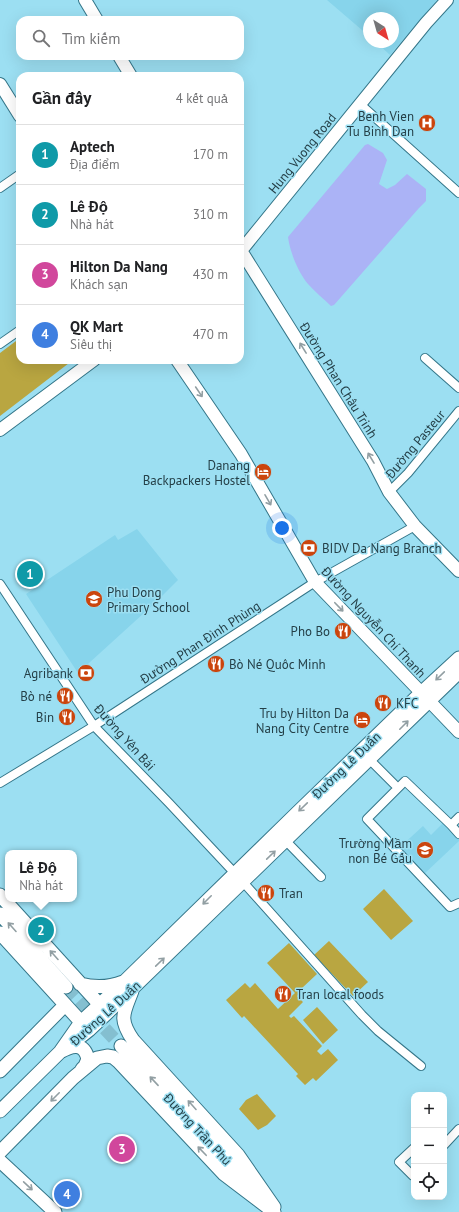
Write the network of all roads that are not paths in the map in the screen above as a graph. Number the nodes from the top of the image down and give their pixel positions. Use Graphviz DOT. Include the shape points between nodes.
graph roads {
  1 [pos="86,0"];
  2 [pos="447,0"];
  3 [pos="95,16"];
  4 [pos="121,60"];
  5 [pos="128,72"];
  6 [pos="0,84"];
  7 [pos="360,104"];
  8 [pos="16,110"];
  9 [pos="16,177"];
  10 [pos="0,188"];
  11 [pos="459,193"];
  12 [pos="244,246"];
  13 [pos="244,257"];
  14 [pos="16,333"];
  15 [pos="0,344"];
  16 [pos="425,358"];
  17 [pos="89,364"];
  18 [pos="180,364"];
  19 [pos="459,388"];
  20 [pos="459,411"];
  21 [pos="0,430"];
  22 [pos="389,492"];
  23 [pos="415,526"];
  24 [pos="459,572"];
  25 [pos="315,582"];
  26 [pos="0,584"];
  27 [pos="459,658"];
  28 [pos="459,672"];
  29 [pos="425,697"];
  30 [pos="94,726"];
  31 [pos="459,732"];
  32 [pos="369,759"];
  33 [pos="0,783"];
  34 [pos="398,788"];
  35 [pos="459,817"];
  36 [pos="451,825"];
  37 [pos="459,834"];
  38 [pos="286,841"];
  39 [pos="321,877"];
  40 [pos="239,878"];
  41 [pos="6,902"];
  42 [pos="459,903"];
  43 [pos="0,914"];
  44 [pos="0,933"];
  45 [pos="80,984"];
  46 [pos="129,985"];
  47 [pos="66,987"];
  48 [pos="65,1005"];
  49 [pos="100,1005"];
  50 [pos="81,1022"];
  51 [pos="121,1046"];
  52 [pos="60,1052"];
  53 [pos="421,1066"];
  54 [pos="0,1071"];
  55 [pos="73,1078"];
  56 [pos="0,1111"];
  57 [pos="459,1129"];
  58 [pos="447,1142"];
  59 [pos="411,1151"];
  60 [pos="0,1152"];
  61 [pos="0,1161"];
  62 [pos="411,1174"];
  63 [pos="56,1212"];
  64 [pos="276,1212"];
  1 -- 3 [label="street"];
  2 -- 7 [label="street, Hung Vuong Road"];
  4 -- 5 [label="street"];
  6 -- 8 [label="street"];
  7 -- 11 [label="street"];
  7 -- 12 [label="street, Hung Vuong Road"];
  9 -- 10 [label="street"];
  22 -- 13 [label="street, Đường Phan Châu Trinh, one-way" via="373,461"];
  14 -- 15 [label="street"];
  16 -- 19 [label="street"];
  17 -- 21 [label="street"];
  18 -- 25 [label="street, Đường Nguyễn Chí Thanh, one-way" via="241,454"];
  20 -- 22 [label="street, Đường Pasteur"];
  22 -- 23 [label="street, Đường Phan Châu Trinh"];
  23 -- 24 [label="street, Đường Phan Châu Trinh"];
  23 -- 25 [label="street, Đường Phan Đình Phùng"];
  25 -- 29 [label="street, Đường Nguyễn Chí Thanh, one-way"];
  25 -- 30 [label="street, Đường Phan Đình Phùng"];
  26 -- 30 [label="street, Đường Yên Bái"];
  27 -- 29 [label="main road, Đường Lê Duẩn, one-way"];
  28 -- 29 [label="main road, Đường Lê Duẩn"];
  29 -- 31 [label="street, Đường Nguyễn Chí Thanh"];
  32 -- 29 [label="main road, Đường Lê Duẩn, one-way"];
  29 -- 40 [label="main road, Đường Lê Duẩn, one-way"];
  30 -- 33 [label="street, Đường Phan Đình Phùng"];
  30 -- 40 [label="street, Đường Yên Bái"];
  32 -- 34 [label="street"];
  32 -- 38 [label="main road, Đường Lê Duẩn"];
  34 -- 36 [label="street" via="405,781"];
  34 -- 42 [label="street" via="367,819 450,907"];
  35 -- 36 [label="street"];
  36 -- 37 [label="street"];
  38 -- 39 [label="street"];
  40 -- 38 [label="main road, Đường Lê Duẩn, one-way"];
  40 -- 46 [label="main road, Đường Lê Duẩn"];
  40 -- 53 [label="street, Đường Yên Bái" via="362,1015"];
  45 -- 41 [label="main road, one-way"];
  47 -- 43 [label="main road, one-way"];
  44 -- 48 [label="main road"];
  45 -- 46 [label="main road" via="91,987"];
  45 -- 49 [label="main road"];
  46 -- 49 [label="main road, Đường Lê Duẩn"];
  46 -- 52 [label="main road, Đường Lê Duẩn" via="89,1030"];
  64 -- 46 [label="main road, one-way" via="238,1155 133,1040 125,1028 124,1014"];
  48 -- 50 [label="main road"];
  48 -- 54 [label="main road"];
  49 -- 50 [label="main road, Đường Lê Duẩn"];
  50 -- 52 [label="main road, Đường Lê Duẩn"];
  64 -- 51 [label="main road, Đường Trần Phú, one-way"];
  52 -- 55 [label="main road" via="77,1046 87,1055 85,1066"];
  52 -- 56 [label="main road"];
  55 -- 60 [label="main road, one-way"];
  64 -- 55 [label="main road, one-way" via="224,1174 113,1057 97,1058"];
  57 -- 58 [label="street"];
  59 -- 62 [label="street" via="399,1162"];
  61 -- 63 [label="main road, one-way"];
}
